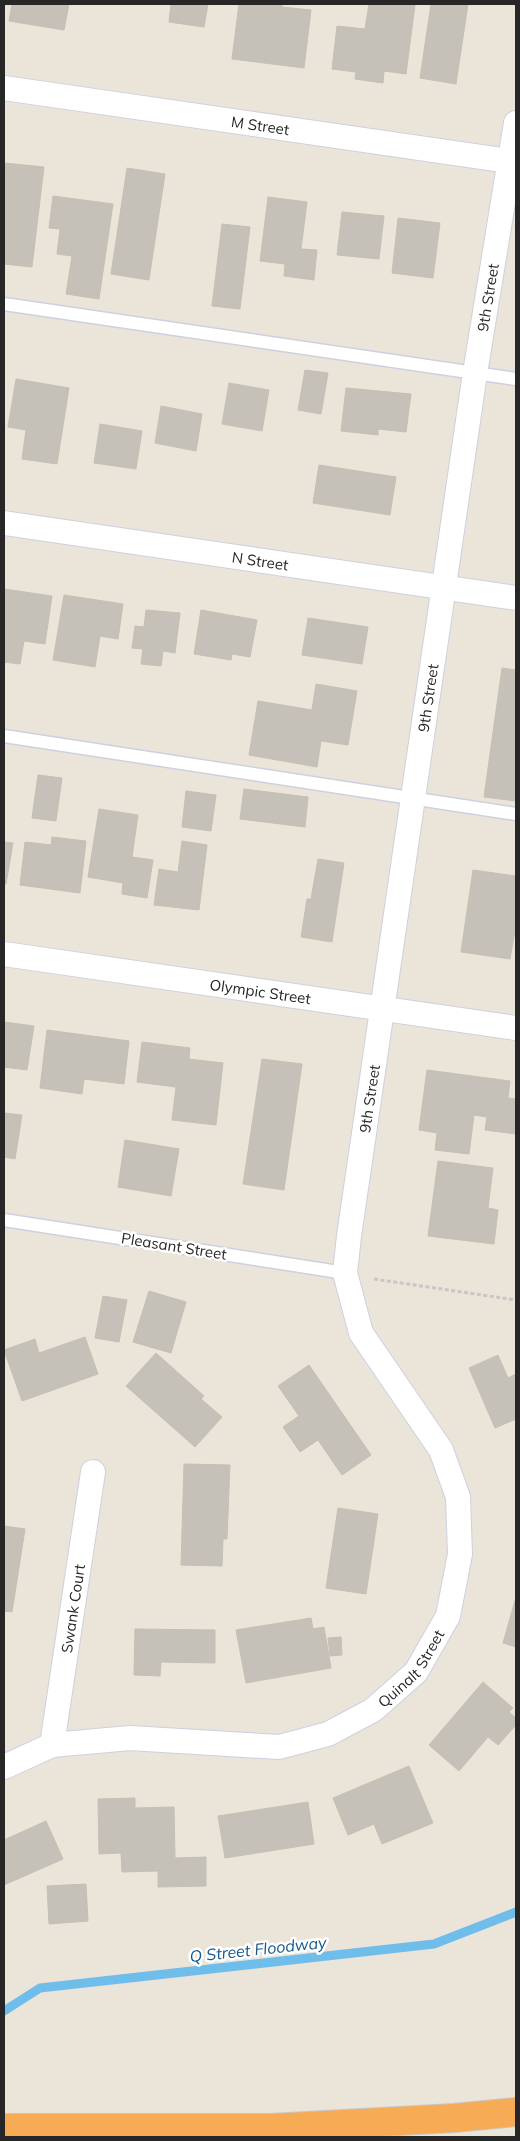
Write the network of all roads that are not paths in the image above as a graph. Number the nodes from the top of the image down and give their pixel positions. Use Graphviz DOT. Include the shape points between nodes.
graph roads {
  1 [pos="4,88"];
  2 [pos="516,123"];
  3 [pos="513,162"];
  4 [pos="4,304"];
  5 [pos="475,373"];
  6 [pos="516,379"];
  7 [pos="4,523"];
  8 [pos="445,587"];
  9 [pos="516,598"];
  10 [pos="4,736"];
  11 [pos="413,798"];
  12 [pos="516,814"];
  13 [pos="4,954"];
  14 [pos="381,1009"];
  15 [pos="516,1028"];
  16 [pos="4,1220"];
  17 [pos="345,1273"];
  18 [pos="92,1472"];
  19 [pos="52,1745"];
  20 [pos="4,1767"];
  21 [pos="516,2112"];
  22 [pos="4,2128"];
  1 -- 3 [label="street, M Street"];
  2 -- 3 [label="street, 9th Street"];
  3 -- 5 [label="street, 9th Street"];
  4 -- 5 [label="lane"];
  5 -- 6 [label="lane"];
  5 -- 8 [label="street, 9th Street"];
  7 -- 8 [label="street, N Street"];
  8 -- 9 [label="street, N Street"];
  8 -- 11 [label="street, 9th Street"];
  10 -- 11 [label="lane"];
  11 -- 12 [label="lane"];
  11 -- 14 [label="street, 9th Street"];
  13 -- 14 [label="street, Olympic Street"];
  14 -- 15 [label="street, Olympic Street"];
  14 -- 17 [label="street, 9th Street"];
  16 -- 17 [label="lane, Pleasant Street"];
  17 -- 19 [label="street, Quinalt Street" via="361,1333 440,1450 458,1497 460,1554 448,1616 416,1672 374,1710 328,1734 279,1747 130,1738"];
  18 -- 19 [label="street, Swank Court"];
  19 -- 20 [label="street, Quinalt Street"];
  21 -- 22 [label="highway" via="270,2128"];
}
